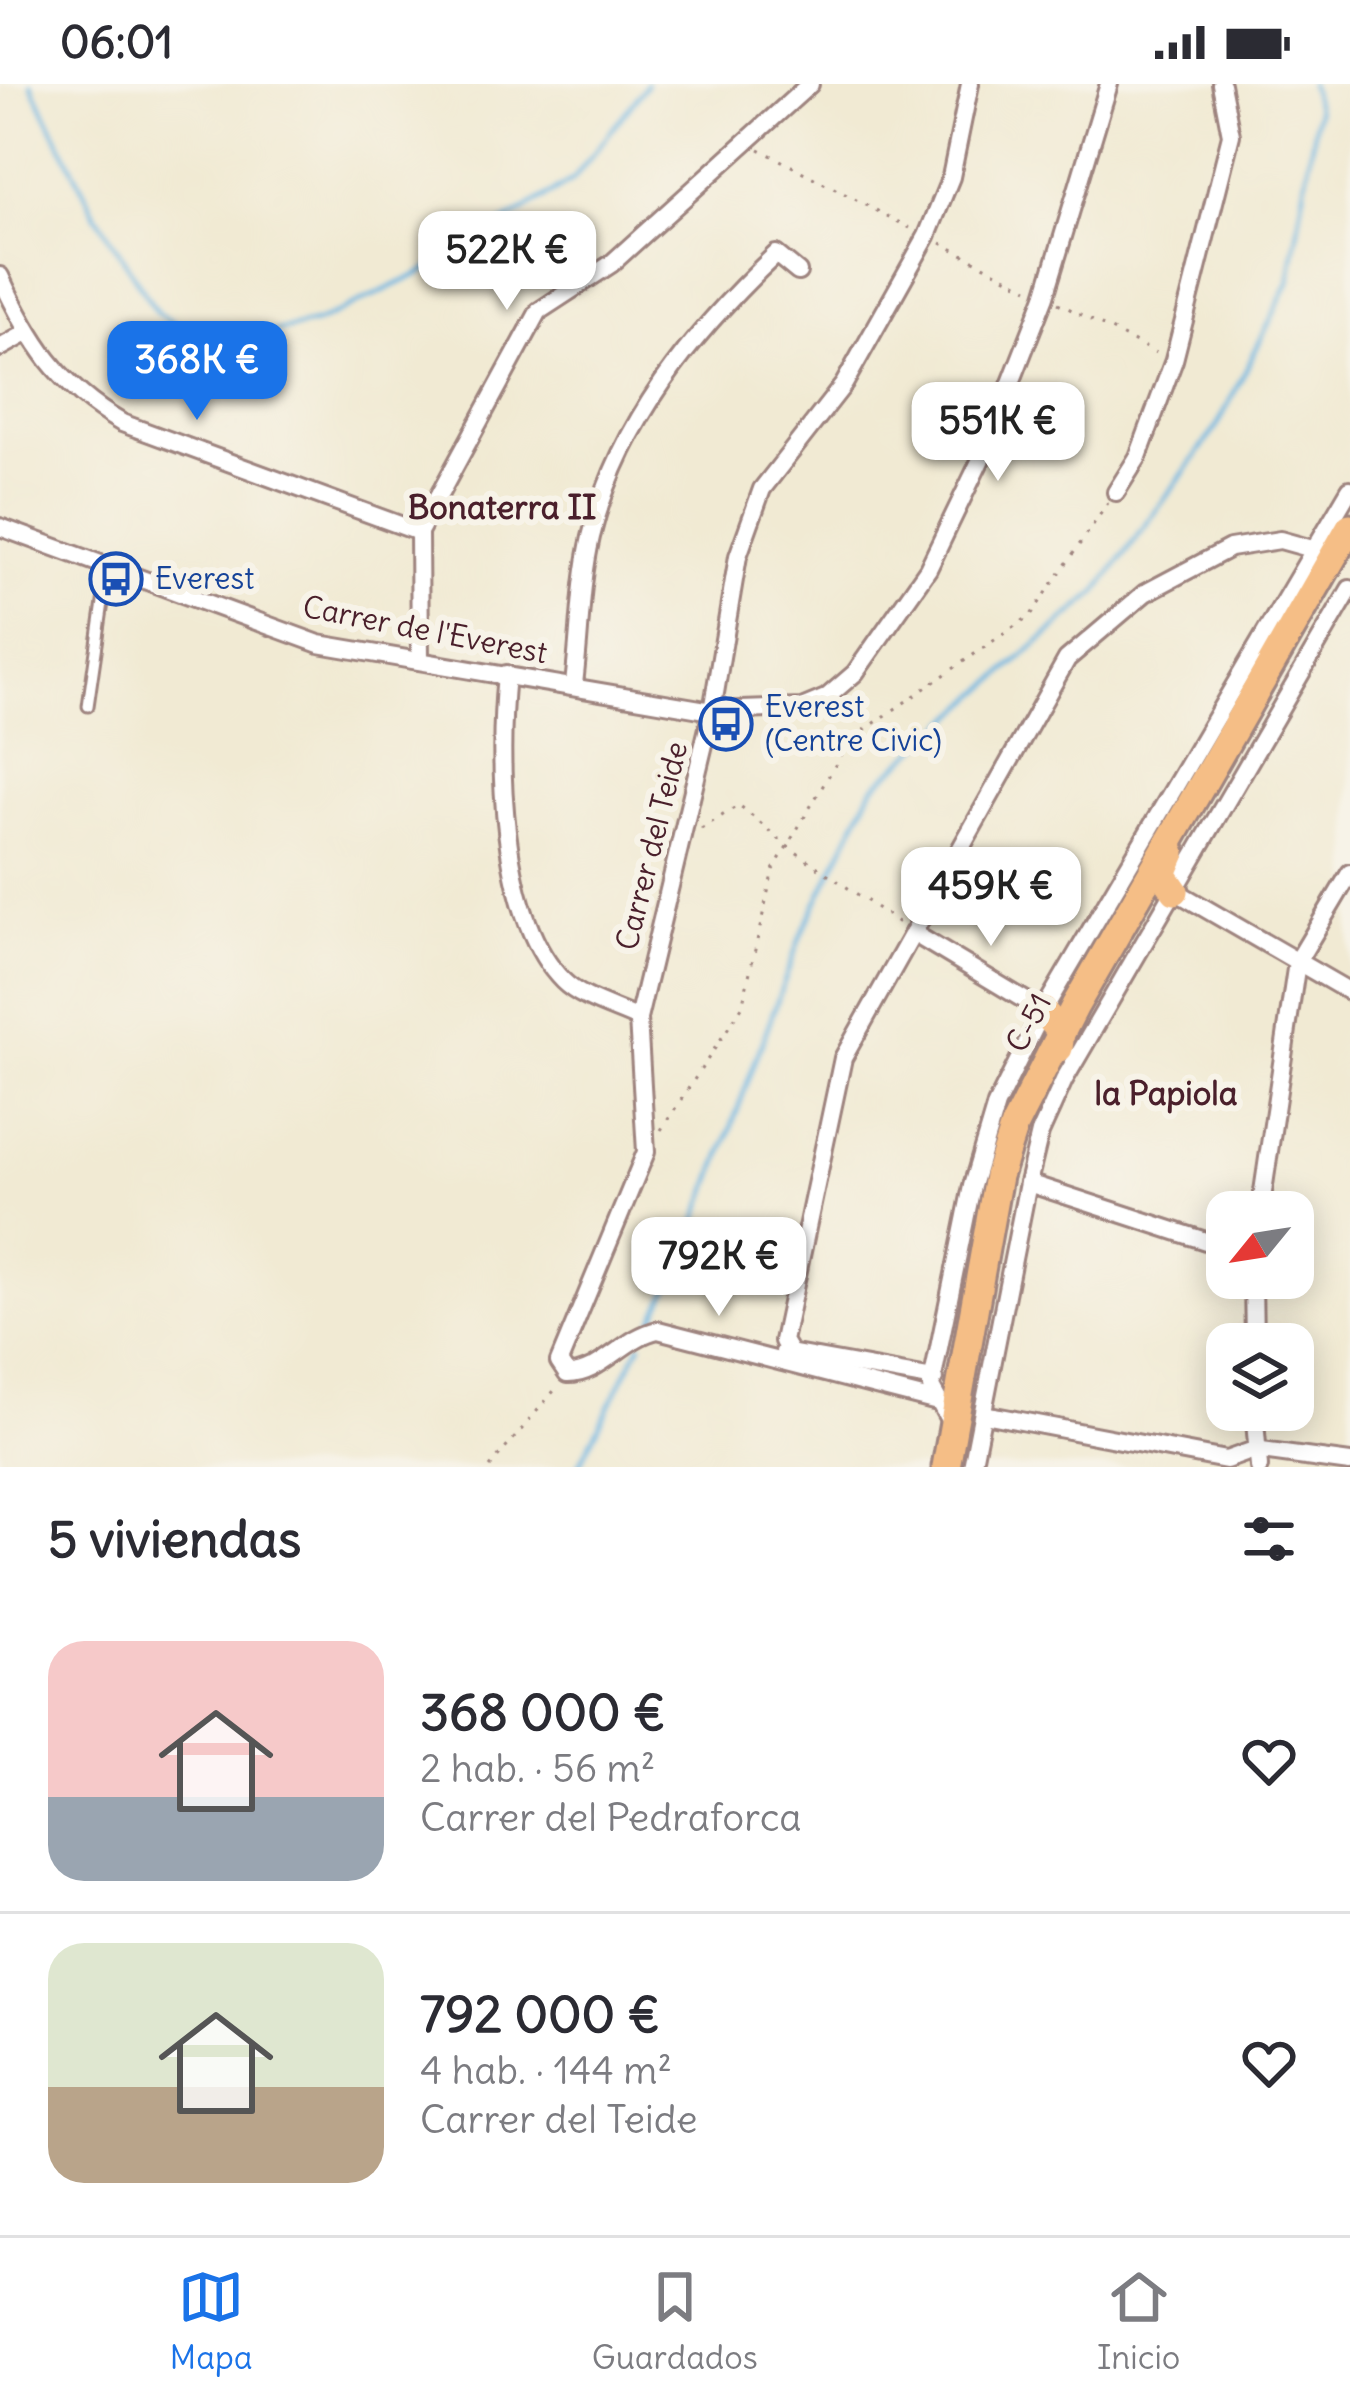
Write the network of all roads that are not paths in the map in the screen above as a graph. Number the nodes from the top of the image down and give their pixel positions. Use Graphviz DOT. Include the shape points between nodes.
graph roads {
  1 [pos="810,84"];
  2 [pos="970,84"];
  3 [pos="1109,84"];
  4 [pos="1202,84"];
  5 [pos="1221,84"];
  6 [pos="1225,104"];
  7 [pos="798,272"];
  8 [pos="0,276"];
  9 [pos="27,333"];
  10 [pos="0,348"];
  11 [pos="1350,489"];
  12 [pos="1116,492"];
  13 [pos="0,527"];
  14 [pos="1350,527"];
  15 [pos="419,532"];
  16 [pos="1350,545"];
  17 [pos="1320,558"];
  18 [pos="109,568"];
  19 [pos="1350,589"];
  20 [pos="1287,612"];
  21 [pos="420,662"];
  22 [pos="506,674"];
  23 [pos="574,684"];
  24 [pos="88,706"];
  25 [pos="712,711"];
  26 [pos="1350,873"];
  27 [pos="1161,887"];
  28 [pos="913,933"];
  29 [pos="1298,962"];
  30 [pos="1350,992"];
  31 [pos="638,1018"];
  32 [pos="1052,1021"];
  33 [pos="1022,1173"];
  34 [pos="1263,1191"];
  35 [pos="1010,1232"];
  36 [pos="1206,1240"];
  37 [pos="981,1309"];
  38 [pos="784,1346"];
  39 [pos="942,1354"];
  40 [pos="766,1358"];
  41 [pos="801,1367"];
  42 [pos="942,1391"];
  43 [pos="984,1414"];
  44 [pos="1257,1459"];
  45 [pos="1350,1463"];
  46 [pos="946,1467"];
  47 [pos="959,1467"];
  48 [pos="972,1467"];
  1 -- 15 [label="street" via="611,264 539,311"];
  2 -- 25 [label="street, Carrer del Teide" via="951,177 927,236 844,384 762,489 737,556"];
  3 -- 25 [label="street, Carrer de l'Everest" via="1045,296 928,569 855,673 826,698 802,708"];
  4 -- 6 [label="street"];
  5 -- 6 [label="street"];
  6 -- 12 [label="street" via="1231,135 1174,360 1138,457"];
  7 -- 23 [label="street" via="776,254 728,299 658,386 610,471 590,541"];
  8 -- 9 [label="street"];
  9 -- 10 [label="street"];
  9 -- 15 [label="street" via="80,399 122,423"];
  11 -- 17 [label="street"];
  13 -- 18 [label="street, Carrer de l'Everest"];
  14 -- 17 [label="main road"];
  15 -- 21 [label="street"];
  16 -- 20 [label="main road"];
  16 -- 27 [label="main road, C-51"];
  17 -- 20 [label="main road"];
  17 -- 28 [label="street" via="1280,541 1230,548 1145,593 1067,659"];
  18 -- 21 [label="street, Carrer de l'Everest" via="319,644"];
  18 -- 24 [label="lane"];
  19 -- 27 [label="street"];
  20 -- 27 [label="main road"];
  20 -- 32 [label="street"];
  21 -- 22 [label="street, Carrer de l'Everest"];
  22 -- 23 [label="street, Carrer de l'Everest"];
  22 -- 31 [label="street" via="503,811 546,962 568,986"];
  23 -- 25 [label="street, Carrer de l'Everest"];
  25 -- 31 [label="street, Carrer del Teide"];
  26 -- 29 [label="street"];
  27 -- 29 [label="street"];
  27 -- 32 [label="main road, C-51"];
  27 -- 33 [label="main road, C-51" via="1049,1081"];
  28 -- 32 [label="street"];
  28 -- 38 [label="street" via="843,1058"];
  29 -- 30 [label="street"];
  29 -- 34 [label="street"];
  31 -- 40 [label="street, Carrer del Teide" via="646,1152 559,1362 567,1374 584,1373 635,1334 658,1330"];
  32 -- 33 [label="main road" via="1057,1053 1017,1140"];
  32 -- 37 [label="main road, C-51" via="998,1177"];
  32 -- 39 [label="street" via="996,1105"];
  33 -- 35 [label="main road, C-51"];
  33 -- 36 [label="street"];
  35 -- 37 [label="main road, C-51"];
  35 -- 43 [label="street"];
  37 -- 39 [label="street"];
  37 -- 42 [label="main road" via="967,1385"];
  37 -- 47 [label="main road, C-51"];
  38 -- 40 [label="street"];
  38 -- 41 [label="street"];
  38 -- 42 [label="street"];
  39 -- 42 [label="street"];
  40 -- 41 [label="street"];
  41 -- 42 [label="street"];
  42 -- 46 [label="main road" via="953,1427"];
  43 -- 44 [label="street" via="1226,1460"];
  43 -- 48 [label="street"];
  44 -- 45 [label="street"];
}
